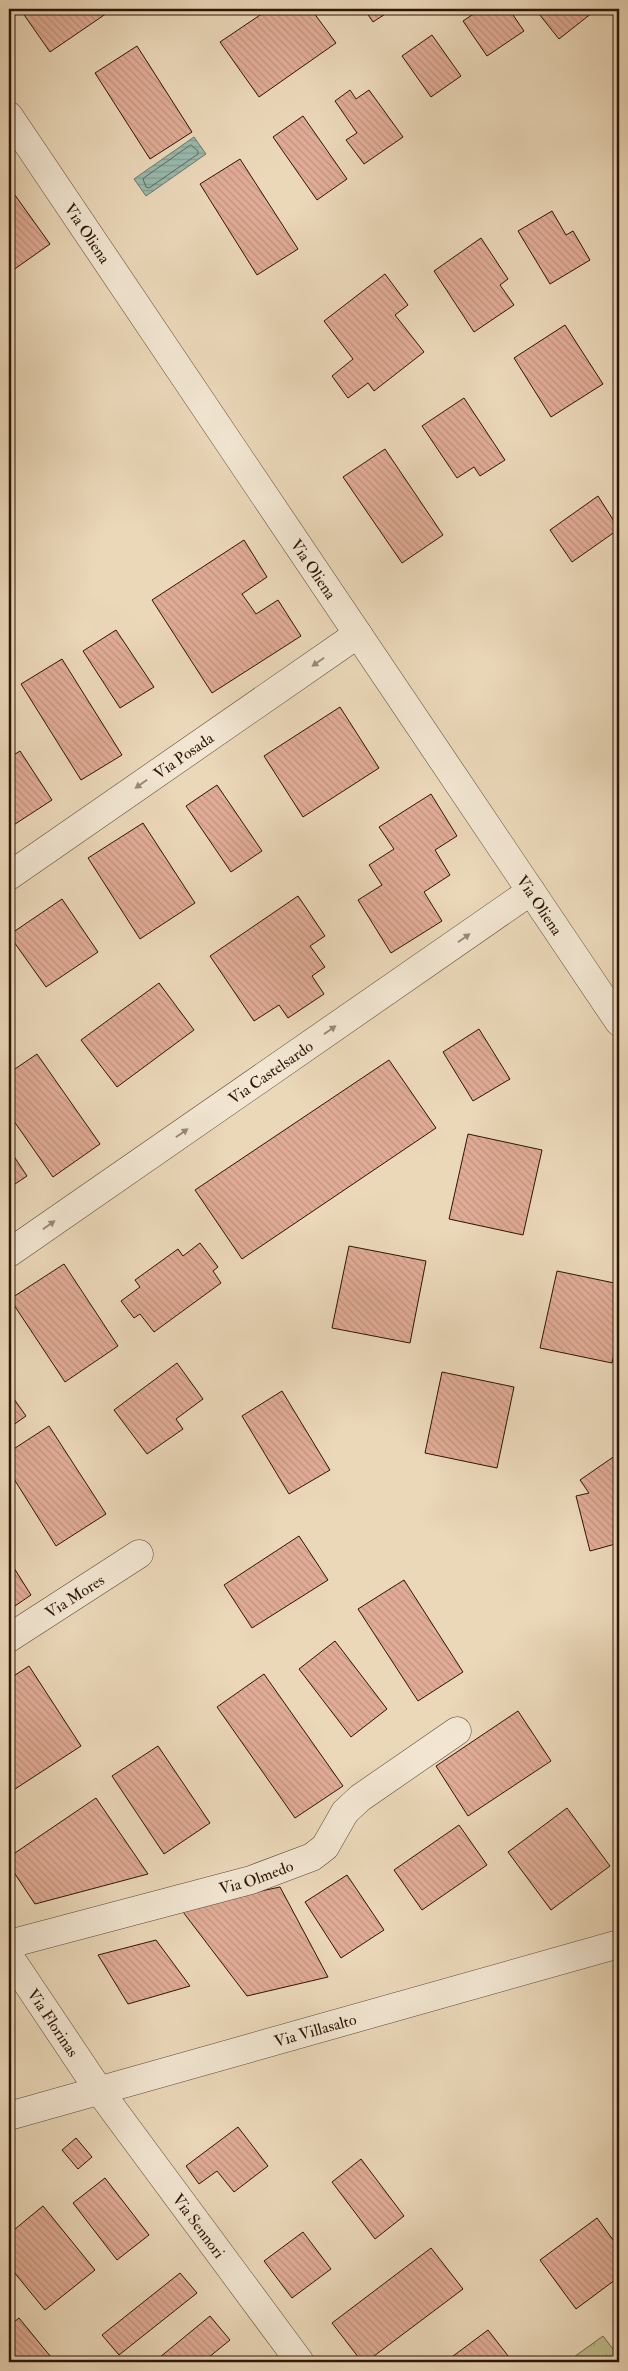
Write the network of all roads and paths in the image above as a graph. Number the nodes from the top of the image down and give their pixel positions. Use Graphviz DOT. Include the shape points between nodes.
graph roads {
  1 [pos="9,116"];
  2 [pos="358,634"];
  3 [pos="9,876"];
  4 [pos="531,891"];
  5 [pos="619,1022"];
  6 [pos="9,1253"];
  7 [pos="139,1554"];
  8 [pos="9,1638"];
  9 [pos="458,1731"];
  10 [pos="9,1944"];
  11 [pos="619,1944"];
  12 [pos="9,1956"];
  13 [pos="98,2089"];
  14 [pos="9,2116"];
  15 [pos="300,2362"];
  1 -- 2 [label="street, Via Oliena"];
  2 -- 3 [label="street, Via Posada, one-way"];
  2 -- 4 [label="street, Via Oliena"];
  4 -- 5 [label="street, Via Oliena"];
  6 -- 4 [label="street, Via Castelsardo, one-way"];
  7 -- 8 [label="street, Via Mores"];
  9 -- 10 [label="street, Via Olmedo" via="360,1798 339,1820 325,1847 306,1860 251,1880"];
  11 -- 13 [label="street, Via Villasalto"];
  12 -- 13 [label="street, Via Florinas"];
  13 -- 14 [label="street, Via Villasalto"];
  13 -- 15 [label="street, Via Sennori"];
}
